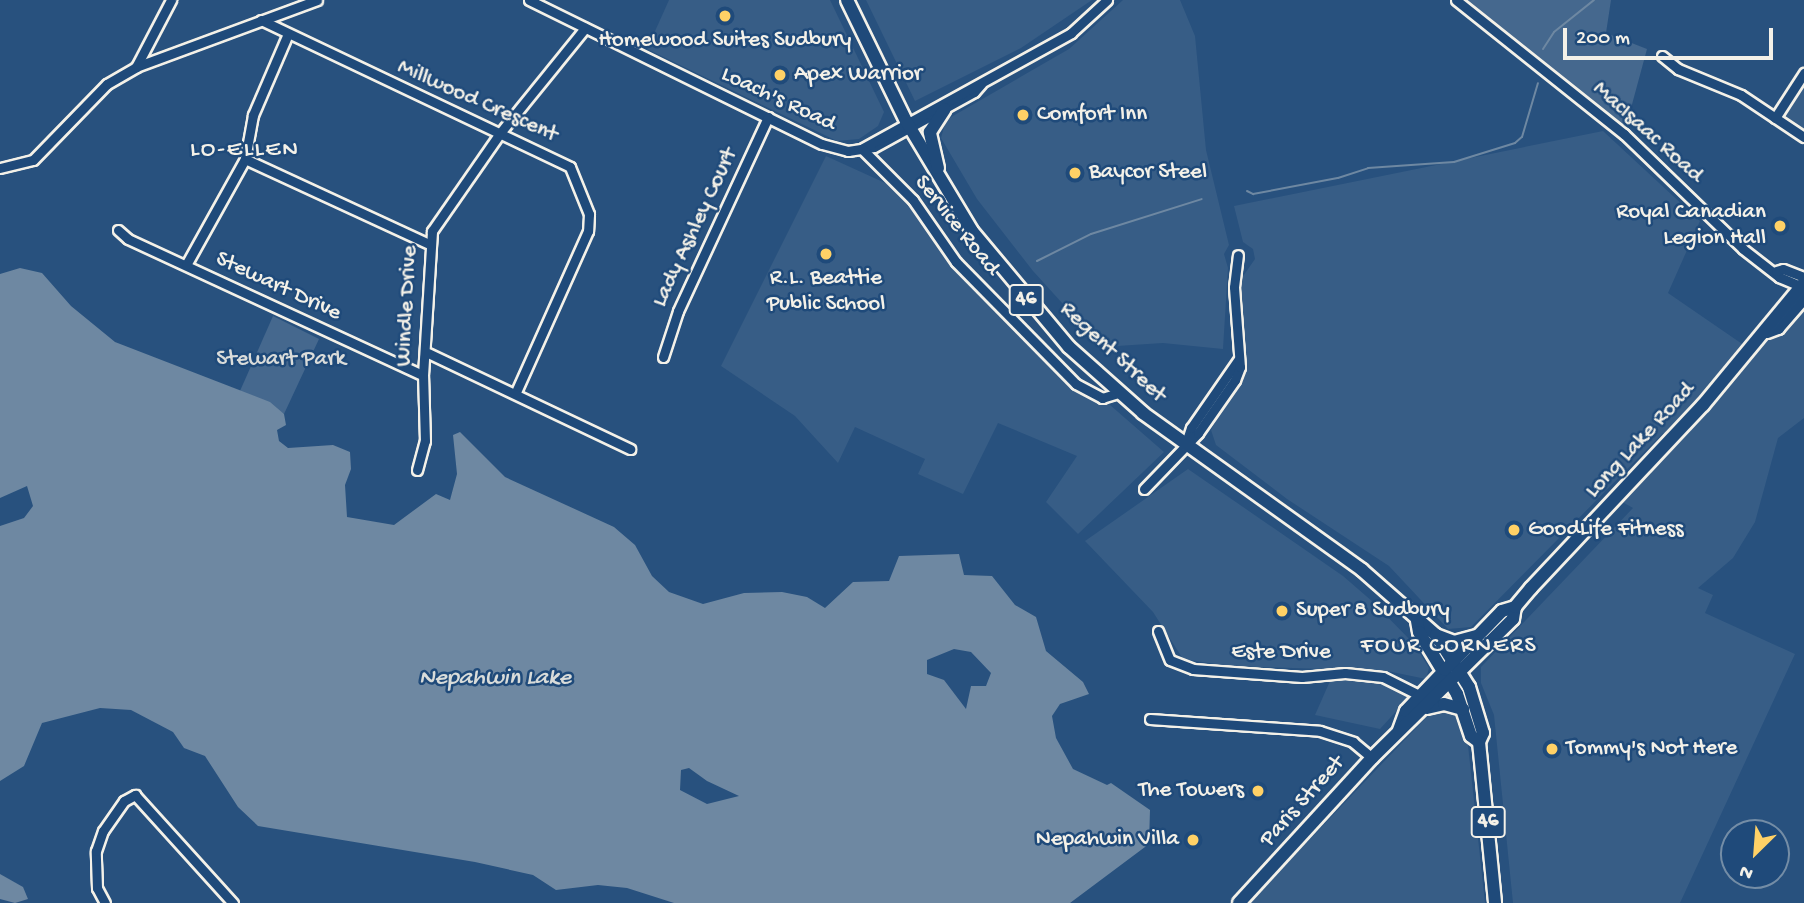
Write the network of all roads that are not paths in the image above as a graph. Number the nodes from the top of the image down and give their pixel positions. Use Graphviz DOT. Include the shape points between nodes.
graph roads {
  1 [pos="170,0"];
  2 [pos="317,0"];
  3 [pos="529,0"];
  4 [pos="847,0"];
  5 [pos="1107,0"];
  6 [pos="1456,0"];
  7 [pos="261,20"];
  8 [pos="585,27"];
  9 [pos="287,36"];
  10 [pos="1662,55"];
  11 [pos="136,66"];
  12 [pos="1804,73"];
  13 [pos="981,84"];
  14 [pos="945,109"];
  15 [pos="768,117"];
  16 [pos="1775,118"];
  17 [pos="908,124"];
  18 [pos="500,133"];
  19 [pos="1804,136"];
  20 [pos="862,149"];
  21 [pos="245,159"];
  22 [pos="0,168"];
  23 [pos="939,175"];
  24 [pos="118,230"];
  25 [pos="429,244"];
  26 [pos="1238,255"];
  27 [pos="186,265"];
  28 [pos="1803,286"];
  29 [pos="428,353"];
  30 [pos="663,357"];
  31 [pos="423,375"];
  32 [pos="516,393"];
  33 [pos="1118,393"];
  34 [pos="1186,444"];
  35 [pos="630,449"];
  36 [pos="417,470"];
  37 [pos="1144,489"];
  38 [pos="1515,607"];
  39 [pos="1417,621"];
  40 [pos="1158,631"];
  41 [pos="1436,635"];
  42 [pos="1478,636"];
  43 [pos="1453,668"];
  44 [pos="1451,683"];
  45 [pos="1423,702"];
  46 [pos="1463,709"];
  47 [pos="1150,719"];
  48 [pos="1479,742"];
  49 [pos="1372,758"];
  50 [pos="105,903"];
  51 [pos="233,903"];
  52 [pos="1239,903"];
  53 [pos="1495,903"];
  1 -- 11 [label="street"];
  2 -- 7 [label="street"];
  3 -- 8 [label="street, Loach's Road"];
  4 -- 17 [label="main road, Regent Street / 46"];
  5 -- 13 [label="street" via="1071,33"];
  6 -- 28 [label="street, MacIsaac Road" via="1624,134 1744,248"];
  7 -- 9 [label="street, Millwood Crescent"];
  7 -- 11 [label="street"];
  8 -- 15 [label="street, Loach's Road"];
  8 -- 18 [label="street, Windle Drive"];
  9 -- 18 [label="street, Millwood Crescent"];
  9 -- 21 [label="street" via="253,115"];
  10 -- 16 [label="street" via="1678,69 1741,95"];
  11 -- 22 [label="street" via="107,84 33,160"];
  12 -- 16 [label="street"];
  13 -- 14 [label="street"];
  13 -- 17 [label="street"];
  14 -- 17 [label="street"];
  14 -- 23 [label="main road" via="930,132"];
  15 -- 20 [label="street, Loach's Road" via="830,148"];
  15 -- 30 [label="street, Lady Ashley Court" via="678,311"];
  16 -- 19 [label="street"];
  17 -- 20 [label="street"];
  17 -- 23 [label="main road, Regent Street / 46"];
  18 -- 25 [label="street, Windle Drive" via="443,212"];
  18 -- 32 [label="street, Millwood Crescent" via="570,167 589,214 588,231"];
  20 -- 33 [label="street, Service Road" via="913,200 956,262 1076,384 1102,398"];
  21 -- 25 [label="street"];
  21 -- 27 [label="street"];
  23 -- 33 [label="main road, Regent Street / 46" via="972,231 1017,290"];
  24 -- 27 [label="street, Stewart Drive"];
  25 -- 29 [label="street, Windle Drive"];
  26 -- 34 [label="street" via="1234,287 1238,360 1191,428"];
  27 -- 31 [label="street, Stewart Drive"];
  28 -- 38 [label="main road, Long Lake Road" via="1778,327 1768,332"];
  29 -- 31 [label="street, Windle Drive"];
  29 -- 32 [label="street"];
  31 -- 36 [label="street, Windle Drive" via="425,441"];
  32 -- 35 [label="street"];
  33 -- 34 [label="main road, Regent Street / 46"];
  34 -- 37 [label="street"];
  34 -- 39 [label="main road, Regent Street / 46" via="1363,570"];
  38 -- 42 [label="main road, Long Lake Road" via="1502,611"];
  38 -- 43 [label="main road, Long Lake Road" via="1513,619"];
  39 -- 41 [label="main road, Regent Street / 46" via="1429,625"];
  39 -- 43 [label="main road, Regent Street / 46" via="1419,632"];
  40 -- 45 [label="street, Este Drive" via="1170,660 1192,669 1289,677 1345,673 1383,677"];
  41 -- 42 [label="main road" via="1454,642"];
  41 -- 43 [label="main road, Regent Street / 46"];
  42 -- 43 [label="main road, Long Lake Road"];
  43 -- 44 [label="main road, Long Lake Road"];
  43 -- 45 [label="main road, Paris Street"];
  43 -- 48 [label="main road, Regent Street / 46" via="1480,721 1483,733"];
  44 -- 45 [label="main road, Paris Street"];
  44 -- 46 [label="main road, Regent Street / 46"];
  45 -- 46 [label="main road"];
  45 -- 49 [label="main road, Paris Street" via="1406,711 1399,730"];
  46 -- 48 [label="main road, Regent Street / 46" via="1471,736"];
  47 -- 49 [label="street" via="1320,731 1353,742"];
  48 -- 53 [label="main road, Regent Street / 46"];
  49 -- 52 [label="main road, Paris Street"];
  50 -- 51 [label="street" via="97,888 96,851 103,831 124,801 135,795"];
}
